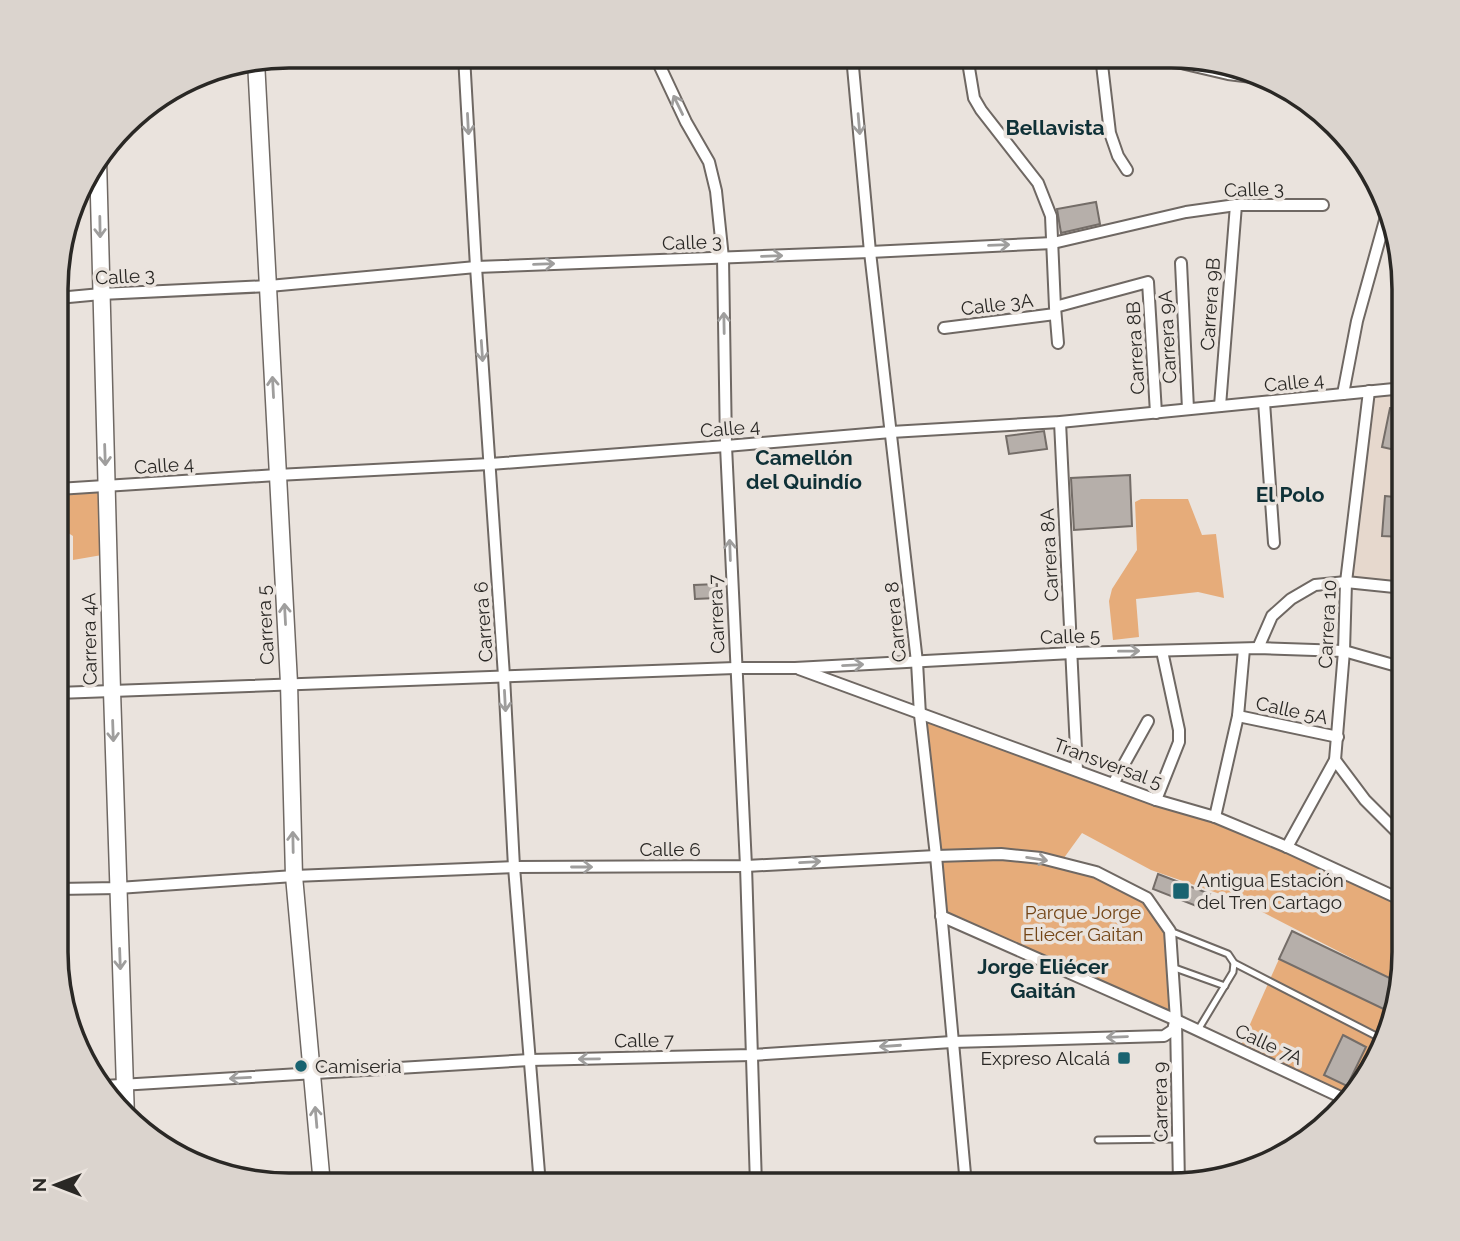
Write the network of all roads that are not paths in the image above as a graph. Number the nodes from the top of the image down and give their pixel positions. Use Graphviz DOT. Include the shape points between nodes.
graph roads {
  1 [pos="465,68"];
  2 [pos="661,68"];
  3 [pos="853,69"];
  4 [pos="969,69"];
  5 [pos="1103,69"];
  6 [pos="257,71"];
  7 [pos="1127,170"];
  8 [pos="98,178"];
  9 [pos="1236,205"];
  10 [pos="1323,205"];
  11 [pos="1383,228"];
  12 [pos="1053,243"];
  13 [pos="870,252"];
  14 [pos="723,258"];
  15 [pos="1181,263"];
  16 [pos="476,267"];
  17 [pos="1148,282"];
  18 [pos="269,286"];
  19 [pos="101,294"];
  20 [pos="68,297"];
  21 [pos="1055,311"];
  22 [pos="944,328"];
  23 [pos="1058,343"];
  24 [pos="1391,389"];
  25 [pos="1369,391"];
  26 [pos="1343,394"];
  27 [pos="1264,402"];
  28 [pos="1220,406"];
  29 [pos="1188,409"];
  30 [pos="1156,413"];
  31 [pos="1060,422"];
  32 [pos="891,432"];
  33 [pos="726,446"];
  34 [pos="490,464"];
  35 [pos="277,475"];
  36 [pos="106,486"];
  37 [pos="68,488"];
  38 [pos="1274,543"];
  39 [pos="1346,582"];
  40 [pos="1391,587"];
  41 [pos="1258,648"];
  42 [pos="1244,649"];
  43 [pos="1162,651"];
  44 [pos="1344,651"];
  45 [pos="1072,653"];
  46 [pos="917,662"];
  47 [pos="1392,664"];
  48 [pos="736,668"];
  49 [pos="795,668"];
  50 [pos="504,676"];
  51 [pos="289,683"];
  52 [pos="112,691"];
  53 [pos="69,692"];
  54 [pos="920,715"];
  55 [pos="1238,716"];
  56 [pos="1148,721"];
  57 [pos="1338,737"];
  58 [pos="1335,760"];
  59 [pos="1077,770"];
  60 [pos="1113,783"];
  61 [pos="1156,800"];
  62 [pos="1215,817"];
  63 [pos="1392,827"];
  64 [pos="1287,847"];
  65 [pos="936,856"];
  66 [pos="746,866"];
  67 [pos="514,867"];
  68 [pos="294,876"];
  69 [pos="118,888"];
  70 [pos="69,889"];
  71 [pos="1392,895"];
  72 [pos="941,916"];
  73 [pos="1170,931"];
  74 [pos="1234,963"];
  75 [pos="1172,967"];
  76 [pos="1225,986"];
  77 [pos="1176,1020"];
  78 [pos="1198,1030"];
  79 [pos="1375,1036"];
  80 [pos="952,1042"];
  81 [pos="752,1055"];
  82 [pos="530,1060"];
  83 [pos="312,1073"];
  84 [pos="124,1085"];
  85 [pos="114,1086"];
  86 [pos="1338,1096"];
  87 [pos="125,1099"];
  88 [pos="1178,1139"];
  89 [pos="1098,1140"];
  90 [pos="756,1172"];
  91 [pos="965,1172"];
  92 [pos="1179,1172"];
  93 [pos="321,1173"];
  94 [pos="539,1173"];
  1 -- 16 [label="street, Carrera 6, one-way"];
  14 -- 2 [label="street, Carrera 7, one-way" via="709,162"];
  3 -- 13 [label="street, Carrera 8, one-way"];
  4 -- 12 [label="street" via="981,110 1038,183 1051,215"];
  5 -- 7 [label="street" via="1110,133"];
  6 -- 18 [label="main road, Carrera 5"];
  8 -- 19 [label="main road, Carrera 4A, one-way"];
  9 -- 10 [label="street, Calle 3"];
  9 -- 12 [label="street, Calle 3"];
  9 -- 28 [label="street, Carrera 9B"];
  11 -- 26 [label="street" via="1357,321"];
  13 -- 12 [label="street, Calle 3, one-way"];
  12 -- 21 [label="street"];
  14 -- 13 [label="street, Calle 3, one-way"];
  13 -- 32 [label="street, Carrera 8"];
  16 -- 14 [label="street, Calle 3, one-way"];
  33 -- 14 [label="street, Carrera 7, one-way"];
  15 -- 29 [label="street, Carrera 9A"];
  16 -- 18 [label="street, Calle 3"];
  16 -- 34 [label="street, Carrera 6, one-way"];
  17 -- 21 [label="street, Calle 3A"];
  17 -- 30 [label="street, Carrera 8B"];
  18 -- 19 [label="street, Calle 3"];
  35 -- 18 [label="main road, Carrera 5, one-way"];
  19 -- 20 [label="street, Calle 3"];
  19 -- 36 [label="main road, Carrera 4A, one-way"];
  21 -- 22 [label="street, Calle 3A"];
  21 -- 23 [label="street"];
  24 -- 25 [label="street, Calle 4"];
  25 -- 26 [label="street, Calle 4"];
  25 -- 39 [label="street, Carrera 10"];
  26 -- 27 [label="street, Calle 4"];
  27 -- 28 [label="street, Calle 4"];
  27 -- 38 [label="street"];
  28 -- 29 [label="street, Calle 4"];
  29 -- 30 [label="street, Calle 4"];
  30 -- 31 [label="street, Calle 4"];
  31 -- 32 [label="street, Calle 4"];
  31 -- 45 [label="street, Carrera 8A"];
  32 -- 33 [label="street, Calle 4"];
  32 -- 46 [label="street, Carrera 8"];
  33 -- 34 [label="street, Calle 4"];
  48 -- 33 [label="street, Carrera 7, one-way"];
  34 -- 35 [label="street, Calle 4"];
  34 -- 50 [label="street, Carrera 6"];
  35 -- 36 [label="street, Calle 4"];
  51 -- 35 [label="main road, Carrera 5, one-way"];
  36 -- 37 [label="street, Calle 4"];
  36 -- 52 [label="main road, Carrera 4A"];
  39 -- 40 [label="street"];
  39 -- 41 [label="street" via="1315,585 1292,599 1272,616"];
  39 -- 44 [label="street, Carrera 10"];
  41 -- 42 [label="street, Calle 5"];
  41 -- 44 [label="street, Calle 5"];
  42 -- 43 [label="street, Calle 5"];
  42 -- 55 [label="street"];
  45 -- 43 [label="street, Calle 5, one-way"];
  43 -- 61 [label="street" via="1179,742"];
  44 -- 47 [label="street, Calle 5"];
  44 -- 57 [label="street, Carrera 10"];
  45 -- 46 [label="street, Calle 5"];
  45 -- 59 [label="street, Carrera 8A"];
  49 -- 46 [label="street, Calle 5, one-way"];
  46 -- 54 [label="street, Carrera 8"];
  48 -- 49 [label="street, Calle 5"];
  48 -- 50 [label="street, Calle 5"];
  48 -- 66 [label="street, Carrera 7"];
  49 -- 54 [label="street, Transversal 5"];
  50 -- 51 [label="street, Calle 5"];
  50 -- 67 [label="street, Carrera 6, one-way"];
  51 -- 52 [label="street, Calle 5"];
  68 -- 51 [label="main road, Carrera 5, one-way"];
  52 -- 53 [label="street, Calle 5"];
  52 -- 69 [label="main road, Carrera 4A, one-way"];
  54 -- 59 [label="street, Transversal 5"];
  54 -- 65 [label="street, Carrera 8"];
  55 -- 57 [label="street, Calle 5A"];
  55 -- 62 [label="street"];
  56 -- 60 [label="street"];
  57 -- 58 [label="street, Carrera 10"];
  58 -- 63 [label="street"];
  58 -- 64 [label="street, Carrera 10"];
  59 -- 60 [label="street, Transversal 5"];
  60 -- 61 [label="street, Transversal 5"];
  61 -- 62 [label="street, Transversal 5"];
  62 -- 64 [label="street, Transversal 5"];
  64 -- 71 [label="street, Transversal 5"];
  66 -- 65 [label="street, Calle 6, one-way"];
  65 -- 72 [label="street, Carrera 8"];
  65 -- 73 [label="street, Calle 6, one-way" via="1000,854 1096,872 1147,898"];
  67 -- 66 [label="street, Calle 6, one-way"];
  66 -- 81 [label="street, Carrera 7"];
  67 -- 68 [label="street, Calle 6"];
  67 -- 82 [label="street, Carrera 6"];
  68 -- 69 [label="street, Calle 6"];
  68 -- 83 [label="main road, Carrera 5"];
  69 -- 70 [label="street, Calle 6"];
  69 -- 84 [label="main road, Carrera 4A, one-way"];
  72 -- 77 [label="street, Calle 7A"];
  72 -- 80 [label="street, Carrera 8"];
  73 -- 74 [label="lane" via="1228,954"];
  73 -- 75 [label="street"];
  74 -- 76 [label="lane"];
  74 -- 79 [label="lane"];
  75 -- 76 [label="lane"];
  75 -- 77 [label="street"];
  76 -- 78 [label="lane"];
  77 -- 78 [label="street, Calle 7A"];
  77 -- 80 [label="street, Calle 7, one-way" via="1173,1030 1164,1036"];
  77 -- 88 [label="street, Carrera 9"];
  78 -- 86 [label="street, Calle 7A"];
  80 -- 81 [label="street, Calle 7, one-way"];
  80 -- 91 [label="street, Carrera 8"];
  81 -- 82 [label="street, Calle 7, one-way"];
  81 -- 90 [label="street, Carrera 7"];
  82 -- 83 [label="street, Calle 7"];
  82 -- 94 [label="street, Carrera 6"];
  83 -- 84 [label="street, Calle 7, one-way"];
  93 -- 83 [label="main road, Carrera 5, one-way"];
  84 -- 85 [label="street, Calle 7"];
  84 -- 87 [label="main road, Carrera 4A"];
  88 -- 89 [label="lane"];
  88 -- 92 [label="street, Carrera 9"];
}
